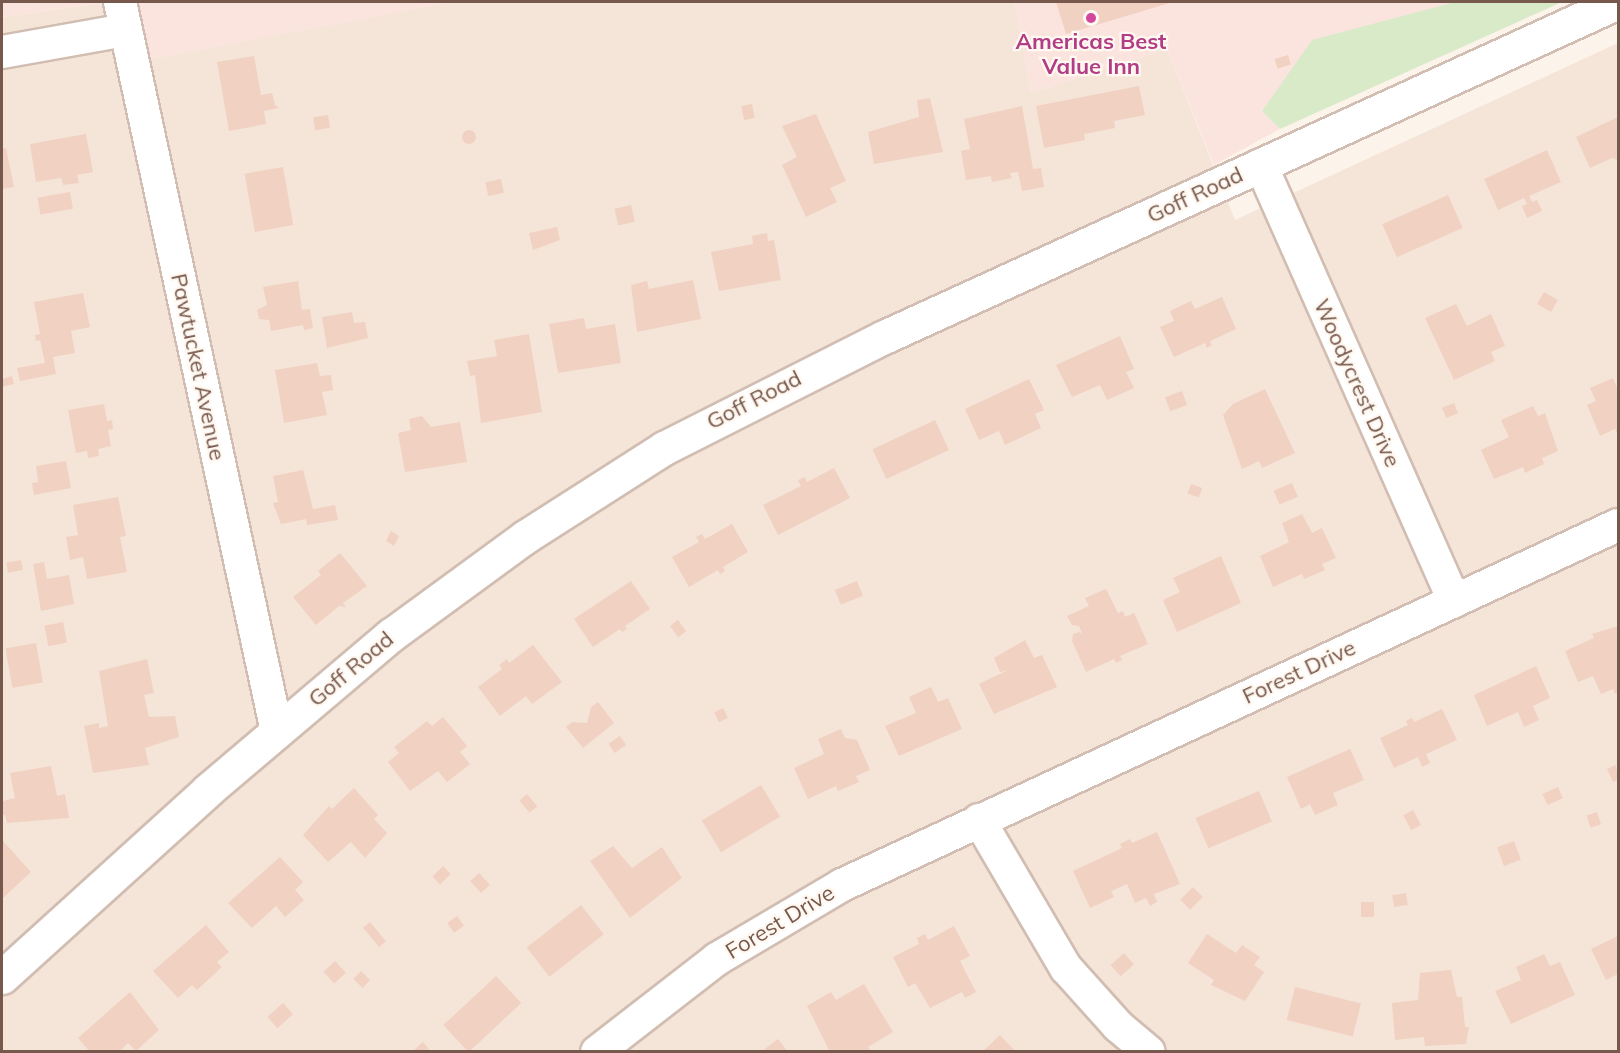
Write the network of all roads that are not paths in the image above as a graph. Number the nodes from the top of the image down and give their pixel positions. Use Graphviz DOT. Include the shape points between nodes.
graph roads {
  1 [pos="1618,2"];
  2 [pos="122,16"];
  3 [pos="2,52"];
  4 [pos="1261,165"];
  5 [pos="1618,525"];
  6 [pos="1454,601"];
  7 [pos="277,732"];
  8 [pos="979,820"];
  9 [pos="2,977"];
  10 [pos="597,1052"];
  11 [pos="1149,1052"];
  1 -- 4 [label="street, Goff Road"];
  2 -- 3 [label="street"];
  2 -- 7 [label="street, Pawtucket Avenue"];
  4 -- 6 [label="street, Woodycrest Drive"];
  4 -- 7 [label="street, Goff Road" via="884,337 679,439 454,586"];
  5 -- 6 [label="street, Forest Drive"];
  6 -- 8 [label="street, Forest Drive"];
  7 -- 9 [label="street, Goff Road"];
  8 -- 10 [label="street, Forest Drive" via="851,880 770,925 679,986"];
  8 -- 11 [label="street" via="1066,968 1118,1026"];
}
